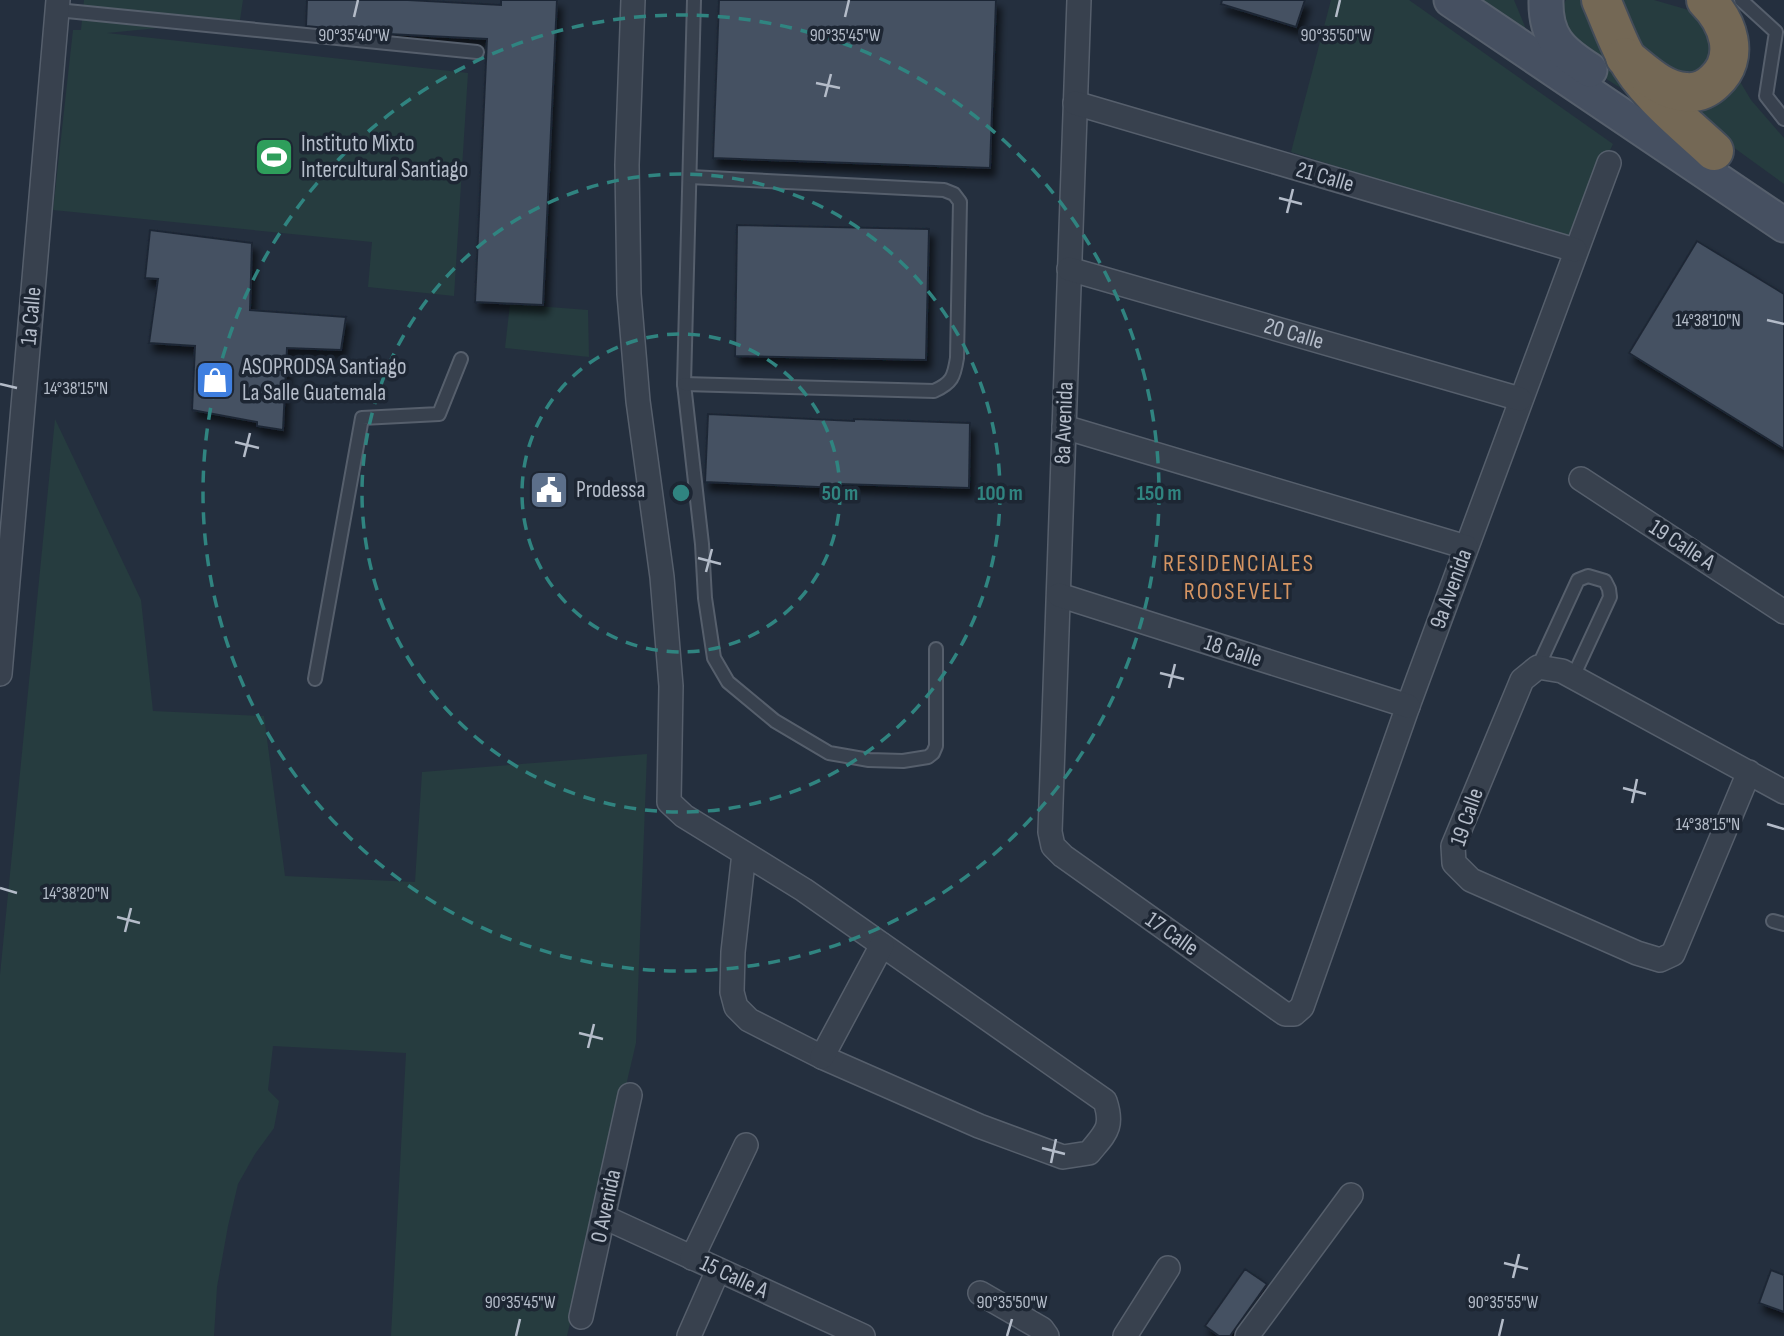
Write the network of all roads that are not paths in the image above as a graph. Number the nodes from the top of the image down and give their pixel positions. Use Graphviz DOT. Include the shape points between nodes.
graph roads {
  1 [pos="633,0"];
  2 [pos="694,0"];
  3 [pos="1079,0"];
  4 [pos="1451,0"];
  5 [pos="1546,0"];
  6 [pos="1601,0"];
  7 [pos="1706,0"];
  8 [pos="1741,0"];
  9 [pos="57,5"];
  10 [pos="1623,51"];
  11 [pos="478,52"];
  12 [pos="1075,103"];
  13 [pos="1784,119"];
  14 [pos="1714,151"];
  15 [pos="1609,163"];
  16 [pos="690,177"];
  17 [pos="1784,200"];
  18 [pos="1784,225"];
  19 [pos="1575,250"];
  20 [pos="1069,269"];
  21 [pos="461,359"];
  22 [pos="684,384"];
  23 [pos="1520,399"];
  24 [pos="1064,427"];
  25 [pos="1581,478"];
  26 [pos="8,490"];
  27 [pos="1466,547"];
  28 [pos="1059,595"];
  29 [pos="1784,612"];
  30 [pos="936,649"];
  31 [pos="1538,667"];
  32 [pos="0,674"];
  33 [pos="1573,677"];
  34 [pos="315,679"];
  35 [pos="1408,706"];
  36 [pos="1749,772"];
  37 [pos="1784,792"];
  38 [pos="1053,846"];
  39 [pos="744,853"];
  40 [pos="882,945"];
  41 [pos="1294,1014"];
  42 [pos="822,1057"];
  43 [pos="630,1095"];
  44 [pos="746,1145"];
  45 [pos="1351,1195"];
  46 [pos="604,1217"];
  47 [pos="692,1258"];
  48 [pos="1168,1268"];
  49 [pos="719,1270"];
  50 [pos="981,1293"];
  51 [pos="581,1317"];
  52 [pos="689,1336"];
  53 [pos="863,1336"];
  54 [pos="1047,1336"];
  55 [pos="1125,1336"];
  56 [pos="1247,1336"];
  1 -- 39 [label="street" via="627,165 629,294 638,401 663,576 671,686 669,802"];
  2 -- 16 [label="lane"];
  3 -- 12 [label="street, 8a Avenida"];
  4 -- 18 [label="main road"];
  5 -- 14 [label="main road" via="1548,27 1570,57"];
  6 -- 10 [label="highway"];
  7 -- 10 [label="highway" via="1724,24 1730,47 1726,68 1712,84 1695,92 1674,90 1653,79"];
  8 -- 13 [label="lane" via="1776,32 1766,96"];
  9 -- 11 [label="lane"];
  9 -- 26 [label="street, 1a Calle"];
  10 -- 14 [label="highway" via="1663,103"];
  12 -- 19 [label="street, 21 Calle"];
  12 -- 20 [label="street, 8a Avenida"];
  14 -- 17 [label="main road"];
  15 -- 19 [label="street, 9a Avenida"];
  16 -- 22 [label="lane"];
  16 -- 22 [label="lane" via="954,194 960,202 957,358 947,385 934,391"];
  19 -- 23 [label="street, 9a Avenida"];
  20 -- 23 [label="street, 20 Calle"];
  20 -- 24 [label="street, 8a Avenida"];
  21 -- 34 [label="lane" via="439,414 362,418"];
  22 -- 30 [label="lane" via="705,598 714,658 728,682 775,721 829,753 903,761 928,757 936,746"];
  23 -- 27 [label="street, 9a Avenida"];
  24 -- 27 [label="street"];
  24 -- 28 [label="street, 8a Avenida"];
  25 -- 29 [label="street, 19 Calle A"];
  26 -- 32 [label="street, 1a Calle"];
  27 -- 35 [label="street, 9a Avenida"];
  28 -- 35 [label="street, 18 Calle"];
  28 -- 38 [label="street, 8a Avenida"];
  31 -- 33 [label="street"];
  31 -- 33 [label="lane" via="1578,580 1588,576 1605,582 1610,597"];
  31 -- 36 [label="street, 19 Calle" via="1522,680 1453,846 1454,863 1471,880 1660,960 1673,954"];
  33 -- 36 [label="street"];
  35 -- 41 [label="street, 9a Avenida" via="1302,1007"];
  36 -- 37 [label="street"];
  38 -- 41 [label="street, 17 Calle" via="1285,1014"];
  39 -- 40 [label="street"];
  39 -- 42 [label="street" via="733,952 736,1007 748,1020"];
  40 -- 42 [label="street"];
  40 -- 42 [label="street" via="1105,1101 1110,1116 1105,1134 1089,1153 1063,1157 979,1126"];
  43 -- 46 [label="street, 0 Avenida"];
  44 -- 47 [label="street"];
  45 -- 56 [label="street"];
  46 -- 47 [label="street, 15 Calle A"];
  46 -- 51 [label="street, 0 Avenida"];
  47 -- 49 [label="street, 15 Calle A"];
  48 -- 55 [label="street"];
  49 -- 52 [label="street"];
  49 -- 53 [label="street, 15 Calle A"];
  50 -- 54 [label="street"];
}
